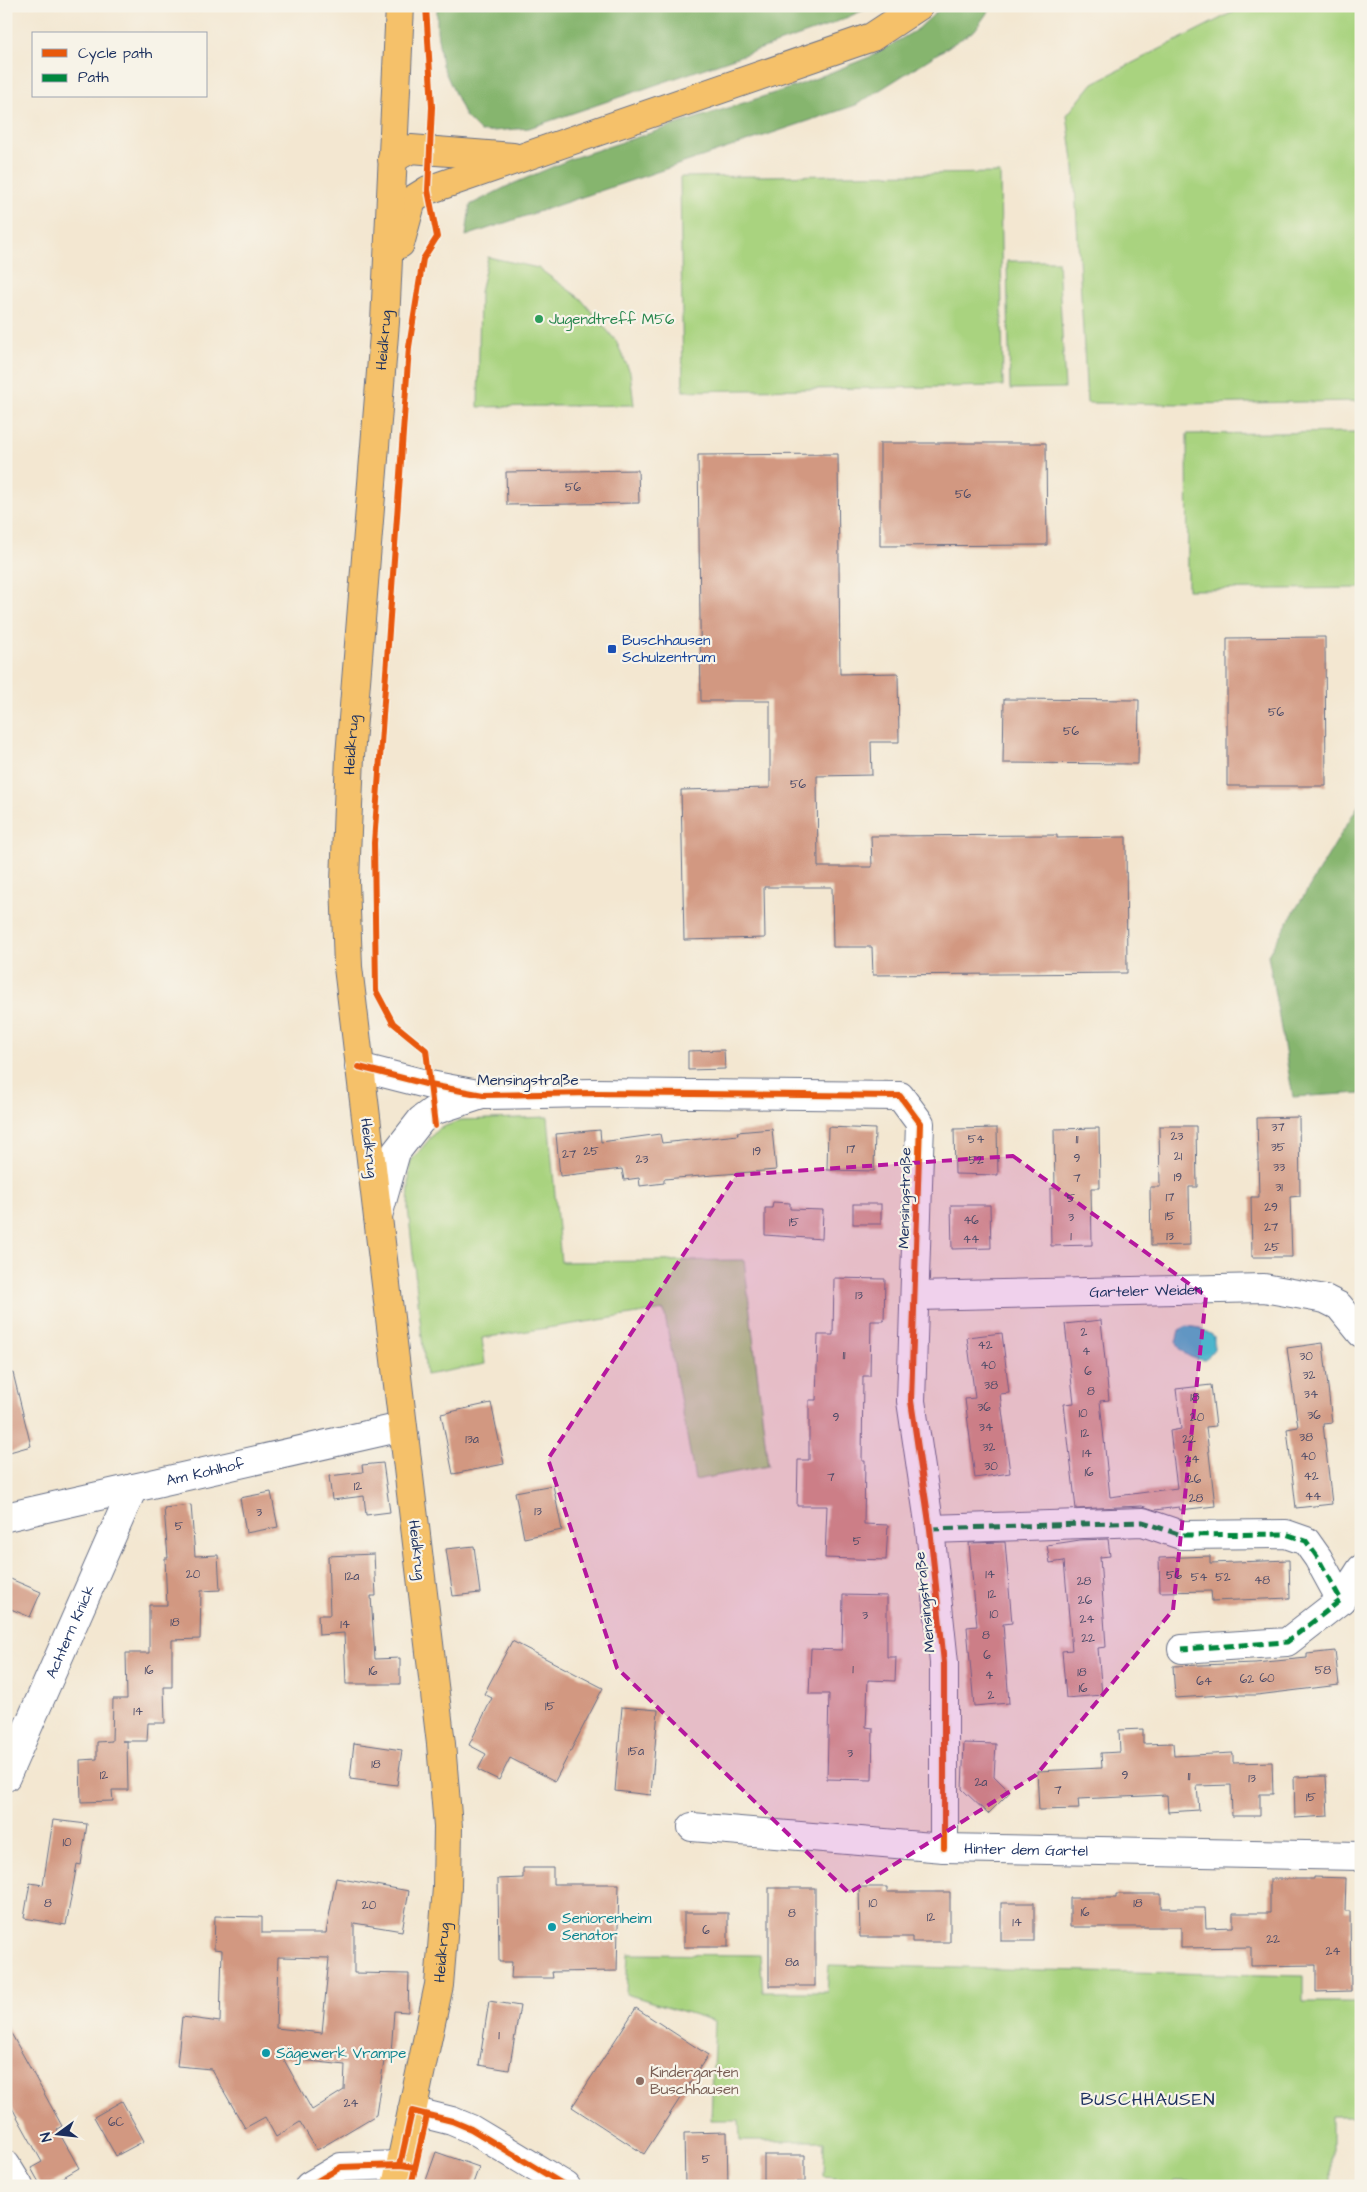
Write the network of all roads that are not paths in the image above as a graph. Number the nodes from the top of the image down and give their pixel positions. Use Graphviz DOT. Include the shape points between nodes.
graph roads {
  1 [pos="400,6"];
  2 [pos="919,6"];
  3 [pos="395,104"];
  4 [pos="430,149"];
  5 [pos="522,157"];
  6 [pos="392,160"];
  7 [pos="428,190"];
  8 [pos="385,322"];
  9 [pos="359,1067"];
  10 [pos="483,1095"];
  11 [pos="378,1216"];
  12 [pos="915,1296"];
  13 [pos="1361,1333"];
  14 [pos="402,1427"];
  15 [pos="133,1488"];
  16 [pos="6,1517"];
  17 [pos="930,1529"];
  18 [pos="1361,1569"];
  19 [pos="1341,1600"];
  20 [pos="1182,1648"];
  21 [pos="6,1776"];
  22 [pos="692,1827"];
  23 [pos="944,1848"];
  24 [pos="1361,1856"];
  25 [pos="410,2121"];
  26 [pos="6,2165"];
  27 [pos="398,2176"];
  28 [pos="19,2186"];
  29 [pos="309,2186"];
  30 [pos="566,2186"];
  1 -- 3 [label="main road, Heidkrug"];
  2 -- 5 [label="main road" via="872,38"];
  3 -- 4 [label="main road" via="412,133"];
  3 -- 6 [label="main road, Heidkrug"];
  4 -- 5 [label="main road"];
  4 -- 6 [label="main road" via="411,149"];
  5 -- 7 [label="main road"];
  6 -- 7 [label="main road" via="409,180"];
  6 -- 8 [label="main road, Heidkrug"];
  7 -- 8 [label="main road" via="412,200 402,230"];
  8 -- 9 [label="main road, Heidkrug" via="350,756 345,880 348,967"];
  9 -- 10 [label="street, Mensingstraße"];
  9 -- 11 [label="main road, Heidkrug"];
  10 -- 11 [label="street, Mensingstraße" via="433,1112 421,1120 396,1152"];
  10 -- 12 [label="street, Mensingstraße" via="900,1096 920,1123"];
  11 -- 14 [label="main road, Heidkrug"];
  12 -- 13 [label="street, Garteler Weiden" via="1264,1288 1325,1299 1339,1306"];
  12 -- 17 [label="street, Mensingstraße" via="911,1401"];
  14 -- 15 [label="street, Am Kohlhof"];
  14 -- 25 [label="main road, Heidkrug" via="441,1744 448,1827 439,1985"];
  15 -- 16 [label="street, Am Kohlhof"];
  15 -- 21 [label="street, Achtern Knick"];
  17 -- 19 [label="street" via="1143,1522 1181,1535 1286,1534 1306,1541"];
  17 -- 23 [label="street, Mensingstraße" via="944,1663"];
  18 -- 19 [label="street"];
  19 -- 20 [label="street" via="1287,1642"];
  22 -- 23 [label="street, Hinter dem Gartel"];
  23 -- 24 [label="street, Hinter dem Gartel"];
  25 -- 27 [label="main road, Heidkrug"];
  25 -- 30 [label="street" via="452,2121"];
  26 -- 28 [label="street"];
  27 -- 29 [label="street" via="341,2167"];
}
